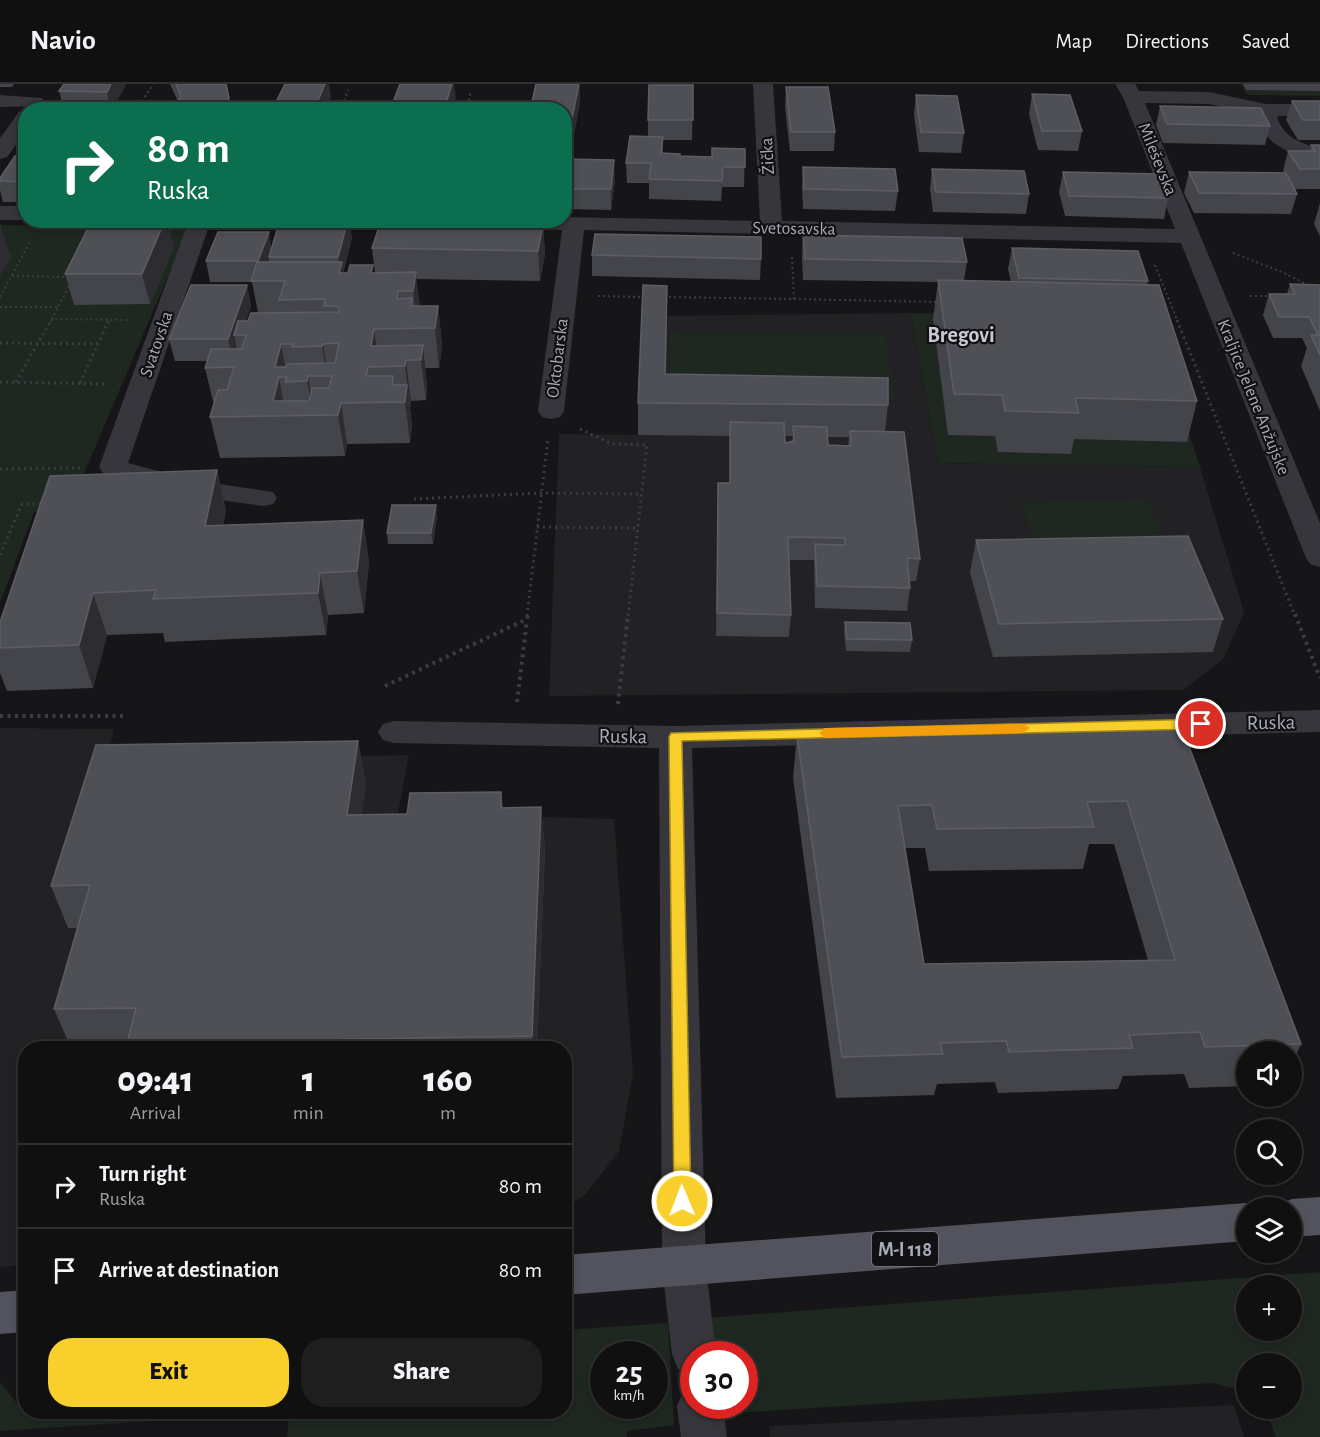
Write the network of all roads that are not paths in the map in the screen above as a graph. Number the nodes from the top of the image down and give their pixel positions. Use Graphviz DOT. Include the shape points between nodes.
graph roads {
  1 [pos="48,84"];
  2 [pos="763,84"];
  3 [pos="1152,84"];
  4 [pos="1129,91"];
  5 [pos="1209,98"];
  6 [pos="0,101"];
  7 [pos="35,102"];
  8 [pos="18,106"];
  9 [pos="1266,110"];
  10 [pos="1320,110"];
  11 [pos="18,127"];
  12 [pos="0,153"];
  13 [pos="1320,155"];
  14 [pos="0,213"];
  15 [pos="18,213"];
  16 [pos="574,224"];
  17 [pos="197,228"];
  18 [pos="780,228"];
  19 [pos="1188,236"];
  20 [pos="551,411"];
  21 [pos="263,498"];
  22 [pos="1320,558"];
  23 [pos="1320,721"];
  24 [pos="394,732"];
  25 [pos="675,737"];
  26 [pos="1320,1216"];
  27 [pos="1302,1217"];
  28 [pos="1236,1223"];
  29 [pos="684,1267"];
  30 [pos="572,1274"];
  31 [pos="18,1312"];
  32 [pos="0,1313"];
  33 [pos="693,1341"];
  34 [pos="702,1419"];
  35 [pos="704,1437"];
  1 -- 7 [label="street"];
  2 -- 18 [label="street, Žička"];
  3 -- 5 [label="street"];
  4 -- 5 [label="street"];
  4 -- 19 [label="street, Mileševska"];
  5 -- 9 [label="street"];
  6 -- 8 [label="street"];
  9 -- 10 [label="street"];
  9 -- 13 [label="street" via="1268,124 1277,138"];
  11 -- 12 [label="street"];
  14 -- 15 [label="street"];
  16 -- 18 [label="street, Svetosavska"];
  16 -- 20 [label="street, Oktobarska"];
  17 -- 21 [label="street, Svatovska" via="113,467 184,487"];
  18 -- 19 [label="street, Svetosavska"];
  19 -- 22 [label="street, Kraljice Jelene Anžujske"];
  23 -- 25 [label="street, Ruska"];
  24 -- 25 [label="street, Ruska"];
  25 -- 29 [label="street"];
  26 -- 27 [label="main road"];
  28 -- 29 [label="main road, M-I 118"];
  29 -- 30 [label="main road, M-I 118"];
  29 -- 33 [label="street"];
  31 -- 32 [label="main road"];
  34 -- 35 [label="street"];
}
